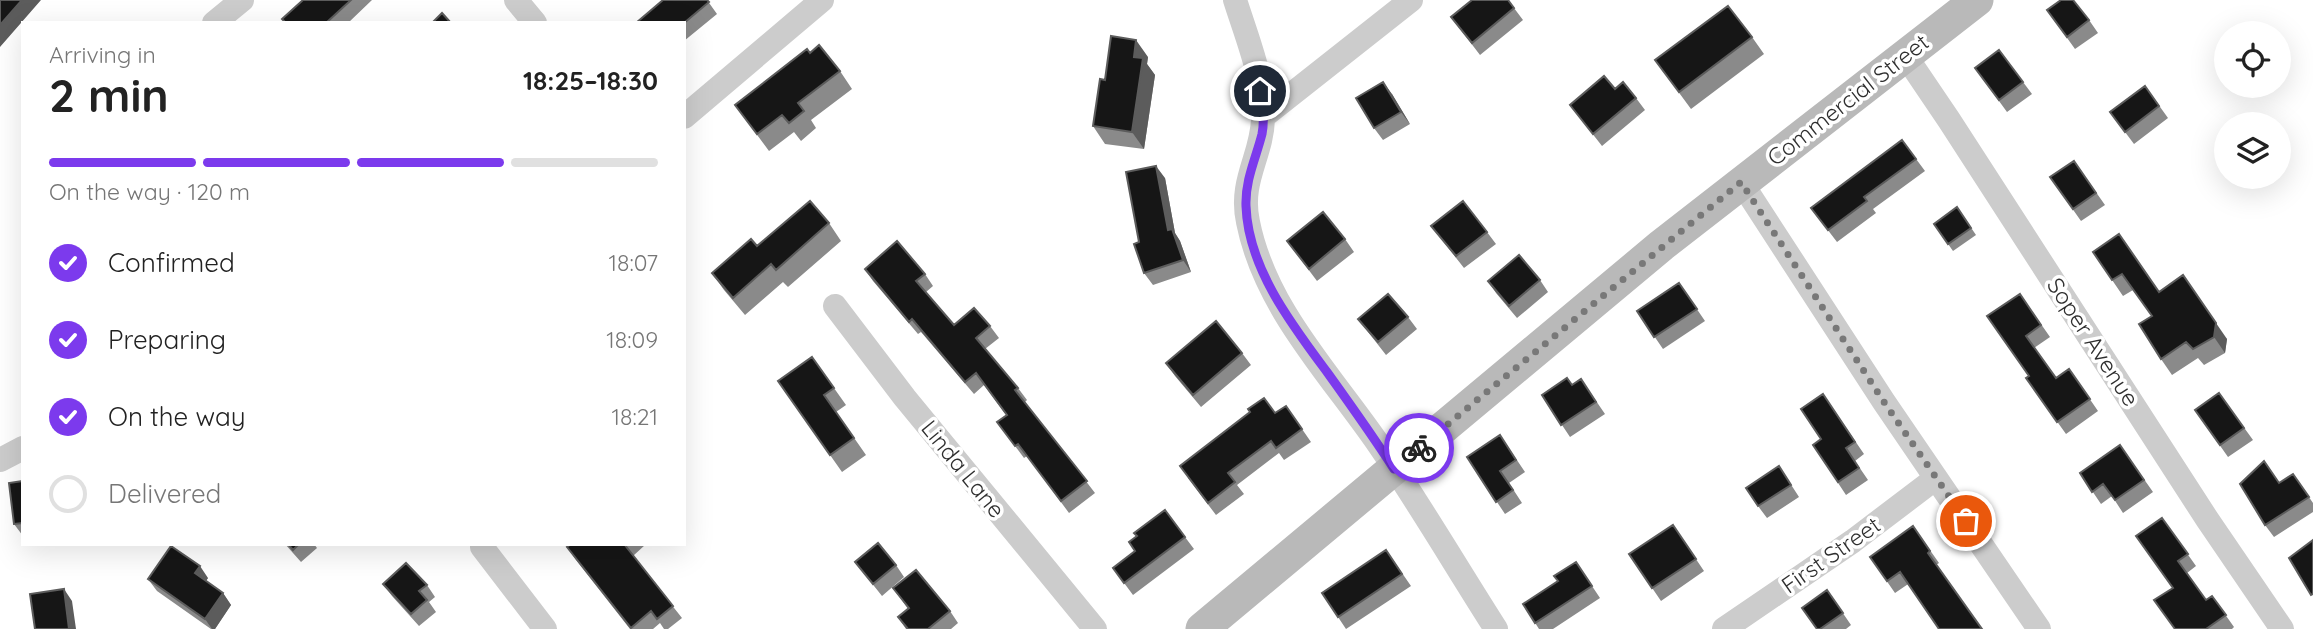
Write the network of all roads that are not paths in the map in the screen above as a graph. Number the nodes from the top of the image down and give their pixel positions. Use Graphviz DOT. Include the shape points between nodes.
graph roads {
  1 [pos="242,0"];
  2 [pos="516,0"];
  3 [pos="822,0"];
  4 [pos="1235,0"];
  5 [pos="1411,0"];
  6 [pos="1977,0"];
  7 [pos="216,21"];
  8 [pos="533,21"];
  9 [pos="1905,55"];
  10 [pos="686,115"];
  11 [pos="1264,116"];
  12 [pos="1741,182"];
  13 [pos="835,306"];
  14 [pos="21,448"];
  15 [pos="0,460"];
  16 [pos="1394,469"];
  17 [pos="1936,478"];
  18 [pos="482,547"];
  19 [pos="545,629"];
  20 [pos="1094,629"];
  21 [pos="1202,629"];
  22 [pos="1496,629"];
  23 [pos="1724,629"];
  24 [pos="2039,629"];
  25 [pos="2282,629"];
  1 -- 7 [label="street"];
  2 -- 8 [label="street"];
  3 -- 10 [label="street"];
  4 -- 11 [label="street"];
  5 -- 11 [label="street"];
  6 -- 9 [label="main road, Commercial Street"];
  9 -- 12 [label="main road, Commercial Street"];
  9 -- 25 [label="street, Soper Avenue"];
  11 -- 16 [label="street" via="1245,206 1258,258 1281,309"];
  12 -- 16 [label="main road, Commercial Street"];
  12 -- 17 [label="street"];
  13 -- 20 [label="street, Linda Lane"];
  14 -- 15 [label="street"];
  16 -- 21 [label="main road, Commercial Street"];
  16 -- 22 [label="street"];
  17 -- 23 [label="street, First Street"];
  17 -- 24 [label="street"];
  18 -- 19 [label="street"];
}
